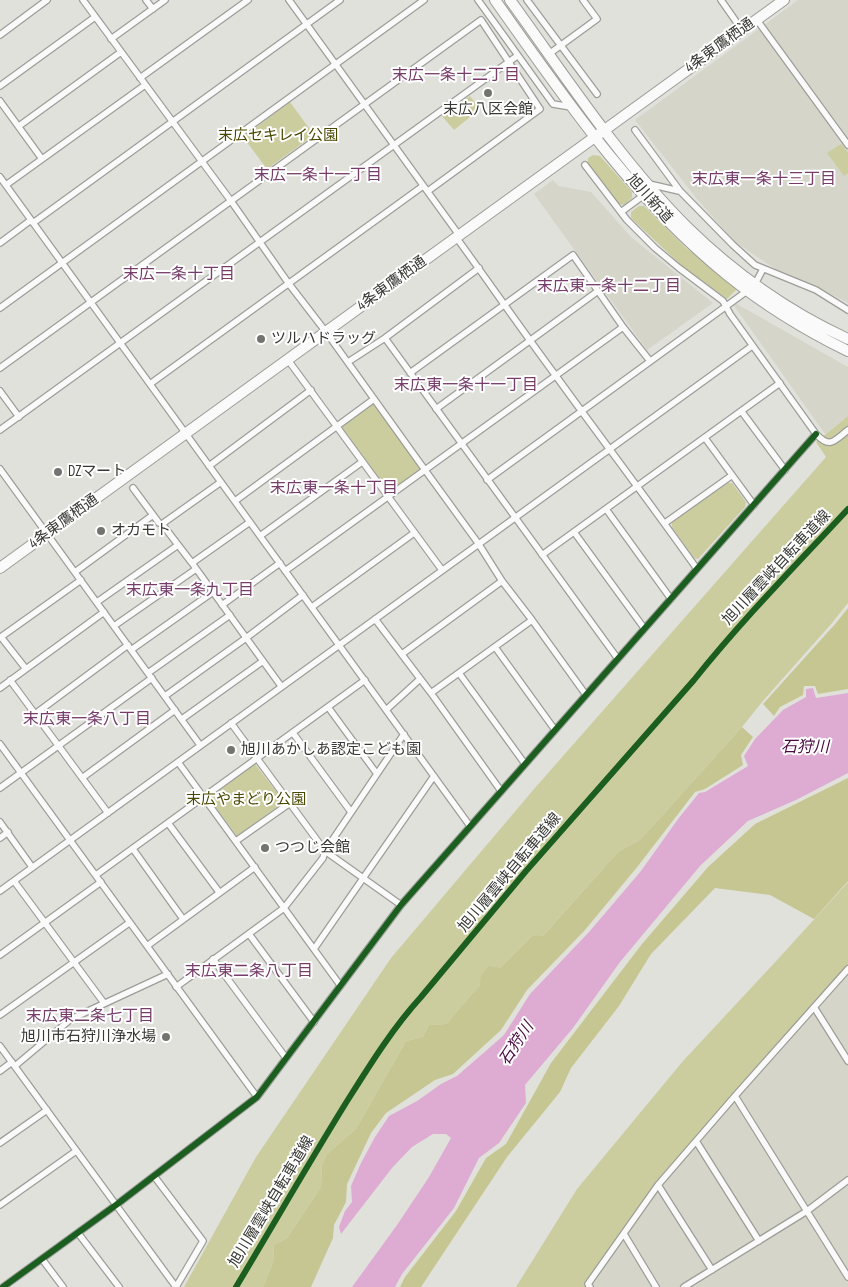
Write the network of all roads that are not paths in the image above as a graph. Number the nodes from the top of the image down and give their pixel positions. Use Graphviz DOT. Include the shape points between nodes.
graph roads {
  1 [pos="48,0"];
  2 [pos="83,0"];
  3 [pos="146,0"];
  4 [pos="165,0"];
  5 [pos="248,0"];
  6 [pos="289,0"];
  7 [pos="340,0"];
  8 [pos="424,0"];
  9 [pos="478,0"];
  10 [pos="494,0"];
  11 [pos="510,0"];
  12 [pos="527,0"];
  13 [pos="583,0"];
  14 [pos="721,0"];
  15 [pos="784,0"];
  16 [pos="153,9"];
  17 [pos="95,17"];
  18 [pos="757,20"];
  19 [pos="307,24"];
  20 [pos="742,30"];
  21 [pos="0,35"];
  22 [pos="111,39"];
  23 [pos="561,45"];
  24 [pos="121,52"];
  25 [pos="549,54"];
  26 [pos="517,56"];
  27 [pos="508,62"];
  28 [pos="335,65"];
  29 [pos="140,78"];
  30 [pos="144,85"];
  31 [pos="0,86"];
  32 [pos="597,94"];
  33 [pos="0,101"];
  34 [pos="364,104"];
  35 [pos="571,107"];
  36 [pos="171,122"];
  37 [pos="19,126"];
  38 [pos="604,130"];
  39 [pos="635,130"];
  40 [pos="595,137"];
  41 [pos="394,145"];
  42 [pos="848,145"];
  43 [pos="42,159"];
  44 [pos="201,162"];
  45 [pos="585,165"];
  46 [pos="0,178"];
  47 [pos="647,184"];
  48 [pos="6,185"];
  49 [pos="423,186"];
  50 [pos="428,191"];
  51 [pos="680,191"];
  52 [pos="644,195"];
  53 [pos="231,201"];
  54 [pos="621,212"];
  55 [pos="32,221"];
  56 [pos="458,236"];
  57 [pos="0,243"];
  58 [pos="259,243"];
  59 [pos="63,263"];
  60 [pos="479,268"];
  61 [pos="763,269"];
  62 [pos="289,284"];
  63 [pos="751,287"];
  64 [pos="598,291"];
  65 [pos="91,302"];
  66 [pos="504,304"];
  67 [pos="726,307"];
  68 [pos="0,308"];
  69 [pos="848,310"];
  70 [pos="623,327"];
  71 [pos="326,332"];
  72 [pos="384,338"];
  73 [pos="848,339"];
  74 [pos="530,340"];
  75 [pos="121,343"];
  76 [pos="752,346"];
  77 [pos="848,351"];
  78 [pos="288,360"];
  79 [pos="650,361"];
  80 [pos="348,362"];
  81 [pos="0,368"];
  82 [pos="410,373"];
  83 [pos="556,376"];
  84 [pos="150,384"];
  85 [pos="780,384"];
  86 [pos="311,390"];
  87 [pos="0,391"];
  88 [pos="374,398"];
  89 [pos="436,409"];
  90 [pos="582,411"];
  91 [pos="742,412"];
  92 [pos="19,417"];
  93 [pos="337,426"];
  94 [pos="0,430"];
  95 [pos="848,430"];
  96 [pos="186,434"];
  97 [pos="816,434"];
  98 [pos="705,438"];
  99 [pos="462,444"];
  100 [pos="610,449"];
  101 [pos="362,462"];
  102 [pos="209,466"];
  103 [pos="0,469"];
  104 [pos="426,470"];
  105 [pos="785,470"];
  106 [pos="731,476"];
  107 [pos="487,480"];
  108 [pos="221,482"];
  109 [pos="637,487"];
  110 [pos="133,488"];
  111 [pos="388,498"];
  112 [pos="235,501"];
  113 [pos="754,505"];
  114 [pos="606,509"];
  115 [pos="153,515"];
  116 [pos="515,518"];
  117 [pos="250,522"];
  118 [pos="665,523"];
  119 [pos="162,524"];
  120 [pos="574,532"];
  121 [pos="414,533"];
  122 [pos="48,534"];
  123 [pos="260,536"];
  124 [pos="178,544"];
  125 [pos="478,544"];
  126 [pos="542,555"];
  127 [pos="280,563"];
  128 [pos="194,566"];
  129 [pos="0,568"];
  130 [pos="697,569"];
  131 [pos="442,570"];
  132 [pos="286,571"];
  133 [pos="75,572"];
  134 [pos="81,580"];
  135 [pos="502,581"];
  136 [pos="213,592"];
  137 [pos="303,595"];
  138 [pos="671,599"];
  139 [pos="96,602"];
  140 [pos="222,605"];
  141 [pos="312,607"];
  142 [pos="104,612"];
  143 [pos="230,615"];
  144 [pos="375,619"];
  145 [pos="532,620"];
  146 [pos="114,626"];
  147 [pos="644,628"];
  148 [pos="246,638"];
  149 [pos="338,645"];
  150 [pos="129,647"];
  151 [pos="495,647"];
  152 [pos="402,654"];
  153 [pos="618,659"];
  154 [pos="263,661"];
  155 [pos="26,669"];
  156 [pos="459,673"];
  157 [pos="150,676"];
  158 [pos="420,679"];
  159 [pos="10,680"];
  160 [pos="365,680"];
  161 [pos="281,686"];
  162 [pos="0,688"];
  163 [pos="431,693"];
  164 [pos="586,695"];
  165 [pos="165,696"];
  166 [pos="328,707"];
  167 [pos="175,710"];
  168 [pos="386,710"];
  169 [pos="35,714"];
  170 [pos="182,719"];
  171 [pos="231,723"];
  172 [pos="555,730"];
  173 [pos="293,732"];
  174 [pos="404,734"];
  175 [pos="0,744"];
  176 [pos="58,745"];
  177 [pos="200,745"];
  178 [pos="257,758"];
  179 [pos="178,762"];
  180 [pos="525,764"];
  181 [pos="21,773"];
  182 [pos="377,774"];
  183 [pos="434,776"];
  184 [pos="82,778"];
  185 [pos="0,788"];
  186 [pos="501,791"];
  187 [pos="204,796"];
  188 [pos="290,803"];
  189 [pos="351,812"];
  190 [pos="108,813"];
  191 [pos="0,822"];
  192 [pos="168,823"];
  193 [pos="470,826"];
  194 [pos="8,832"];
  195 [pos="0,838"];
  196 [pos="70,840"];
  197 [pos="236,841"];
  198 [pos="133,849"];
  199 [pos="325,851"];
  200 [pos="255,866"];
  201 [pos="32,867"];
  202 [pos="96,876"];
  203 [pos="363,878"];
  204 [pos="14,881"];
  205 [pos="100,882"];
  206 [pos="0,891"];
  207 [pos="219,892"];
  208 [pos="401,905"];
  209 [pos="284,908"];
  210 [pos="183,919"];
  211 [pos="44,923"];
  212 [pos="129,923"];
  213 [pos="249,934"];
  214 [pos="147,946"];
  215 [pos="314,949"];
  216 [pos="0,955"];
  217 [pos="214,959"];
  218 [pos="73,962"];
  219 [pos="848,969"];
  220 [pos="168,974"];
  221 [pos="340,985"];
  222 [pos="176,987"];
  223 [pos="104,1003"];
  224 [pos="814,1007"];
  225 [pos="0,1015"];
  226 [pos="314,1022"];
  227 [pos="0,1046"];
  228 [pos="286,1058"];
  229 [pos="848,1061"];
  230 [pos="14,1064"];
  231 [pos="0,1071"];
  232 [pos="735,1096"];
  233 [pos="257,1097"];
  234 [pos="47,1110"];
  235 [pos="696,1141"];
  236 [pos="0,1143"];
  237 [pos="76,1151"];
  238 [pos="154,1176"];
  239 [pos="848,1180"];
  240 [pos="658,1185"];
  241 [pos="0,1205"];
  242 [pos="116,1205"];
  243 [pos="807,1211"];
  244 [pos="78,1233"];
  245 [pos="624,1234"];
  246 [pos="759,1241"];
  247 [pos="42,1259"];
  248 [pos="712,1270"];
  249 [pos="848,1277"];
  250 [pos="5,1286"];
  251 [pos="62,1287"];
  252 [pos="119,1287"];
  253 [pos="176,1287"];
  254 [pos="590,1287"];
  255 [pos="656,1287"];
  256 [pos="684,1287"];
  1 -- 21 [label="street"];
  2 -- 17 [label="street"];
  3 -- 16 [label="street"];
  4 -- 16 [label="street"];
  5 -- 29 [label="street"];
  6 -- 19 [label="street"];
  7 -- 19 [label="street"];
  8 -- 28 [label="street"];
  9 -- 26 [label="street"];
  10 -- 35 [label="highway, 旭川新道"];
  11 -- 25 [label="highway, 旭川新道"];
  12 -- 23 [label="street"];
  13 -- 23 [label="street" via="597,19"];
  14 -- 20 [label="street"];
  15 -- 18 [label="highway, 4条東鷹栖通"];
  16 -- 22 [label="street"];
  17 -- 22 [label="street"];
  17 -- 31 [label="street"];
  18 -- 20 [label="highway, 4条東鷹栖通"];
  18 -- 42 [label="street"];
  19 -- 28 [label="street"];
  19 -- 36 [label="street"];
  20 -- 38 [label="highway, 4条東鷹栖通"];
  22 -- 24 [label="street"];
  23 -- 25 [label="street"];
  23 -- 32 [label="street"];
  24 -- 29 [label="street"];
  24 -- 37 [label="street"];
  25 -- 38 [label="highway, 旭川新道"];
  26 -- 27 [label="street"];
  26 -- 35 [label="street" via="553,104"];
  27 -- 34 [label="street" via="481,20"];
  27 -- 41 [label="street"];
  27 -- 50 [label="street" via="540,109"];
  28 -- 34 [label="street"];
  28 -- 44 [label="street"];
  29 -- 30 [label="street"];
  30 -- 36 [label="street"];
  30 -- 43 [label="street"];
  33 -- 37 [label="street"];
  34 -- 41 [label="street"];
  34 -- 53 [label="street"];
  35 -- 40 [label="highway, 旭川新道"];
  36 -- 44 [label="street"];
  36 -- 55 [label="street"];
  37 -- 43 [label="street"];
  38 -- 40 [label="highway, 4条東鷹栖通"];
  38 -- 47 [label="highway, 旭川新道"];
  39 -- 51 [label="street"];
  40 -- 52 [label="highway, 旭川新道"];
  40 -- 56 [label="highway, 4条東鷹栖通"];
  41 -- 49 [label="street"];
  41 -- 58 [label="street"];
  43 -- 48 [label="street"];
  44 -- 53 [label="street"];
  44 -- 59 [label="street"];
  45 -- 54 [label="street"];
  46 -- 48 [label="street"];
  47 -- 51 [label="street"];
  47 -- 63 [label="highway, 旭川新道"];
  48 -- 55 [label="street"];
  49 -- 50 [label="street"];
  49 -- 62 [label="street"];
  50 -- 56 [label="street"];
  51 -- 61 [label="street" via="733,245"];
  52 -- 54 [label="street"];
  52 -- 63 [label="highway, 旭川新道" via="715,265"];
  53 -- 58 [label="street"];
  53 -- 65 [label="street"];
  54 -- 67 [label="street" via="655,248 723,301"];
  55 -- 57 [label="street"];
  55 -- 59 [label="street"];
  56 -- 60 [label="street"];
  56 -- 71 [label="highway, 4条東鷹栖通"];
  58 -- 62 [label="street"];
  58 -- 75 [label="street"];
  59 -- 65 [label="street"];
  59 -- 68 [label="street"];
  60 -- 66 [label="street"];
  60 -- 72 [label="street"];
  61 -- 63 [label="street"];
  61 -- 69 [label="street" via="816,290"];
  62 -- 71 [label="street"];
  62 -- 84 [label="street"];
  63 -- 67 [label="street"];
  63 -- 73 [label="highway, 旭川新道"];
  63 -- 77 [label="highway, 旭川新道" via="803,327"];
  64 -- 66 [label="street" via="574,254"];
  64 -- 70 [label="street"];
  64 -- 74 [label="street"];
  65 -- 75 [label="street"];
  65 -- 81 [label="street"];
  66 -- 74 [label="street"];
  66 -- 82 [label="street"];
  67 -- 76 [label="street"];
  67 -- 79 [label="street"];
  70 -- 79 [label="street"];
  70 -- 83 [label="street"];
  71 -- 78 [label="highway, 4条東鷹栖通"];
  71 -- 80 [label="street"];
  72 -- 80 [label="street"];
  72 -- 82 [label="street"];
  74 -- 83 [label="street"];
  74 -- 89 [label="street"];
  75 -- 84 [label="street"];
  75 -- 92 [label="street"];
  76 -- 85 [label="street"];
  76 -- 100 [label="street"];
  78 -- 86 [label="street"];
  78 -- 96 [label="highway, 4条東鷹栖通"];
  79 -- 90 [label="street"];
  80 -- 88 [label="street"];
  82 -- 89 [label="street"];
  83 -- 90 [label="street"];
  83 -- 99 [label="street"];
  84 -- 96 [label="street"];
  85 -- 91 [label="street"];
  85 -- 97 [label="street"];
  86 -- 93 [label="street"];
  86 -- 102 [label="street"];
  87 -- 92 [label="street"];
  88 -- 93 [label="street"];
  88 -- 104 [label="street"];
  89 -- 99 [label="street"];
  90 -- 100 [label="street"];
  90 -- 107 [label="street"];
  91 -- 98 [label="street"];
  91 -- 105 [label="street"];
  92 -- 94 [label="street"];
  93 -- 101 [label="street"];
  93 -- 112 [label="street"];
  95 -- 97 [label="street" via="828,443"];
  96 -- 102 [label="street"];
  96 -- 122 [label="highway, 4条東鷹栖通"];
  97 -- 105 [label="street"];
  98 -- 106 [label="street"];
  98 -- 109 [label="street"];
  99 -- 104 [label="street"];
  99 -- 107 [label="street"];
  100 -- 109 [label="street"];
  100 -- 116 [label="street"];
  101 -- 111 [label="street"];
  101 -- 123 [label="street"];
  102 -- 108 [label="street"];
  103 -- 122 [label="street"];
  104 -- 111 [label="street"];
  104 -- 125 [label="street"];
  105 -- 113 [label="street"];
  106 -- 113 [label="street"];
  106 -- 118 [label="street"];
  107 -- 116 [label="street"];
  108 -- 112 [label="street"];
  108 -- 119 [label="street"];
  109 -- 114 [label="street"];
  109 -- 118 [label="street"];
  110 -- 115 [label="street"];
  111 -- 121 [label="street"];
  111 -- 132 [label="street"];
  112 -- 117 [label="street"];
  113 -- 130 [label="street"];
  114 -- 120 [label="street"];
  114 -- 138 [label="street"];
  115 -- 119 [label="street"];
  115 -- 133 [label="street"];
  116 -- 125 [label="street"];
  116 -- 126 [label="street"];
  117 -- 123 [label="street"];
  117 -- 128 [label="street"];
  118 -- 130 [label="street"];
  119 -- 124 [label="street"];
  120 -- 126 [label="street"];
  120 -- 147 [label="street"];
  121 -- 131 [label="street"];
  121 -- 141 [label="street"];
  122 -- 129 [label="highway, 4条東鷹栖通"];
  122 -- 133 [label="street"];
  123 -- 127 [label="street"];
  124 -- 128 [label="street"];
  124 -- 139 [label="street"];
  125 -- 131 [label="street"];
  125 -- 135 [label="street"];
  126 -- 153 [label="street"];
  127 -- 132 [label="street"];
  127 -- 140 [label="street"];
  128 -- 136 [label="street"];
  128 -- 146 [label="street"];
  130 -- 138 [label="street"];
  131 -- 144 [label="street"];
  132 -- 137 [label="street"];
  133 -- 134 [label="street"];
  134 -- 139 [label="street"];
  134 -- 155 [label="street" via="1,637"];
  135 -- 145 [label="street"];
  135 -- 152 [label="street"];
  136 -- 140 [label="street"];
  136 -- 150 [label="street"];
  137 -- 141 [label="street"];
  137 -- 148 [label="street"];
  138 -- 147 [label="street"];
  139 -- 142 [label="street"];
  140 -- 143 [label="street"];
  141 -- 149 [label="street"];
  142 -- 146 [label="street"];
  142 -- 155 [label="street"];
  143 -- 148 [label="street"];
  143 -- 157 [label="street"];
  144 -- 149 [label="street"];
  144 -- 152 [label="street"];
  145 -- 151 [label="street"];
  145 -- 164 [label="street"];
  146 -- 150 [label="street"];
  147 -- 153 [label="street"];
  148 -- 154 [label="street"];
  148 -- 165 [label="street"];
  149 -- 160 [label="street"];
  149 -- 161 [label="street"];
  150 -- 157 [label="street"];
  150 -- 169 [label="street"];
  151 -- 156 [label="street"];
  151 -- 172 [label="street"];
  152 -- 158 [label="street"];
  153 -- 164 [label="street"];
  154 -- 161 [label="street"];
  154 -- 170 [label="street"];
  155 -- 159 [label="street"];
  156 -- 163 [label="street"];
  156 -- 180 [label="street"];
  157 -- 165 [label="street"];
  157 -- 176 [label="street"];
  158 -- 163 [label="street"];
  158 -- 168 [label="street"];
  159 -- 162 [label="street"];
  159 -- 169 [label="street"];
  160 -- 166 [label="street"];
  160 -- 168 [label="street"];
  161 -- 171 [label="street"];
  163 -- 186 [label="street"];
  164 -- 172 [label="street"];
  165 -- 167 [label="street"];
  166 -- 173 [label="street"];
  166 -- 182 [label="street"];
  167 -- 170 [label="street"];
  167 -- 184 [label="street"];
  168 -- 174 [label="street"];
  169 -- 176 [label="street"];
  170 -- 177 [label="street"];
  171 -- 177 [label="street"];
  171 -- 178 [label="street"];
  172 -- 180 [label="street"];
  173 -- 178 [label="street"];
  173 -- 189 [label="street"];
  174 -- 182 [label="street"];
  174 -- 183 [label="street"];
  175 -- 181 [label="street"];
  176 -- 181 [label="street"];
  176 -- 184 [label="street"];
  177 -- 179 [label="street"];
  178 -- 187 [label="street"];
  178 -- 188 [label="street"];
  179 -- 187 [label="street"];
  179 -- 190 [label="street"];
  180 -- 186 [label="street"];
  181 -- 185 [label="street"];
  181 -- 196 [label="street"];
  182 -- 189 [label="street"];
  183 -- 193 [label="street"];
  183 -- 203 [label="street"];
  184 -- 190 [label="street"];
  186 -- 193 [label="street"];
  187 -- 192 [label="street"];
  187 -- 197 [label="street"];
  188 -- 197 [label="street"];
  188 -- 199 [label="street"];
  189 -- 199 [label="street"];
  190 -- 196 [label="street"];
  191 -- 194 [label="street"];
  192 -- 198 [label="street"];
  192 -- 207 [label="street"];
  193 -- 208 [label="street"];
  194 -- 195 [label="street"];
  194 -- 201 [label="street"];
  196 -- 201 [label="street"];
  196 -- 202 [label="street"];
  197 -- 200 [label="street"];
  198 -- 202 [label="street"];
  198 -- 210 [label="street"];
  199 -- 203 [label="street"];
  199 -- 209 [label="street"];
  200 -- 207 [label="street"];
  200 -- 209 [label="street"];
  201 -- 204 [label="street"];
  202 -- 205 [label="street"];
  203 -- 208 [label="street"];
  203 -- 215 [label="street"];
  204 -- 206 [label="street"];
  204 -- 211 [label="street"];
  205 -- 211 [label="street"];
  205 -- 212 [label="street"];
  207 -- 210 [label="street"];
  208 -- 221 [label="street"];
  209 -- 213 [label="street"];
  209 -- 215 [label="street"];
  210 -- 214 [label="street"];
  211 -- 216 [label="street"];
  211 -- 218 [label="street"];
  212 -- 214 [label="street"];
  212 -- 218 [label="street"];
  213 -- 217 [label="street"];
  213 -- 226 [label="street"];
  214 -- 220 [label="street"];
  215 -- 221 [label="street"];
  217 -- 222 [label="street"];
  217 -- 228 [label="street"];
  218 -- 223 [label="street"];
  218 -- 225 [label="street"];
  219 -- 224 [label="street"];
  220 -- 222 [label="street"];
  220 -- 223 [label="street"];
  221 -- 226 [label="street"];
  222 -- 233 [label="street"];
  223 -- 230 [label="street" via="71,1019"];
  224 -- 229 [label="street"];
  224 -- 232 [label="street"];
  226 -- 228 [label="street"];
  227 -- 230 [label="street"];
  228 -- 233 [label="street"];
  230 -- 231 [label="street"];
  230 -- 234 [label="street"];
  232 -- 235 [label="street"];
  232 -- 243 [label="street"];
  233 -- 238 [label="street"];
  234 -- 236 [label="street"];
  234 -- 237 [label="street"];
  235 -- 240 [label="street"];
  235 -- 246 [label="street"];
  237 -- 241 [label="street"];
  237 -- 242 [label="street"];
  238 -- 242 [label="street"];
  238 -- 253 [label="street" via="202,1241"];
  239 -- 243 [label="street"];
  240 -- 245 [label="street"];
  240 -- 248 [label="street"];
  242 -- 244 [label="street"];
  242 -- 253 [label="street"];
  243 -- 246 [label="street"];
  243 -- 249 [label="street"];
  244 -- 247 [label="street"];
  244 -- 252 [label="street"];
  245 -- 254 [label="street" via="588,1284"];
  245 -- 255 [label="street"];
  246 -- 248 [label="street"];
  247 -- 250 [label="street"];
  247 -- 251 [label="street"];
  248 -- 256 [label="street"];
}
